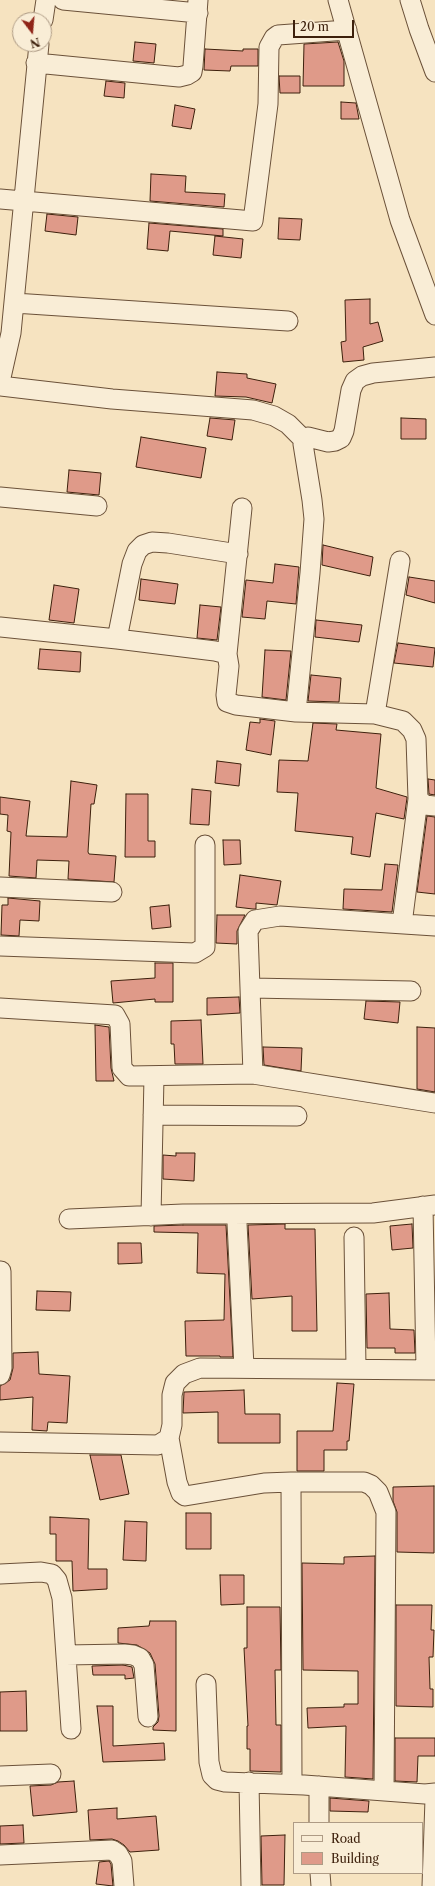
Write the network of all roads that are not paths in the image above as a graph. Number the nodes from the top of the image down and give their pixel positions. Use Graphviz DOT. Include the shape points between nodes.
graph roads {
  1 [pos="46,0"];
  2 [pos="62,0"];
  3 [pos="338,0"];
  4 [pos="410,0"];
  5 [pos="198,6"];
  6 [pos="44,12"];
  7 [pos="427,29"];
  8 [pos="347,30"];
  9 [pos="38,52"];
  10 [pos="36,63"];
  11 [pos="435,72"];
  12 [pos="0,199"];
  13 [pos="23,202"];
  14 [pos="14,304"];
  15 [pos="435,315"];
  16 [pos="288,321"];
  17 [pos="435,366"];
  18 [pos="0,382"];
  19 [pos="0,386"];
  20 [pos="304,440"];
  21 [pos="0,497"];
  22 [pos="97,506"];
  23 [pos="242,508"];
  24 [pos="238,554"];
  25 [pos="400,561"];
  26 [pos="0,627"];
  27 [pos="117,638"];
  28 [pos="227,654"];
  29 [pos="296,712"];
  30 [pos="375,714"];
  31 [pos="427,803"];
  32 [pos="205,845"];
  33 [pos="0,887"];
  34 [pos="112,892"];
  35 [pos="402,924"];
  36 [pos="435,926"];
  37 [pos="0,946"];
  38 [pos="251,988"];
  39 [pos="411,991"];
  40 [pos="0,1008"];
  41 [pos="254,1074"];
  42 [pos="154,1077"];
  43 [pos="435,1103"];
  44 [pos="153,1115"];
  45 [pos="297,1116"];
  46 [pos="429,1206"];
  47 [pos="151,1216"];
  48 [pos="69,1219"];
  49 [pos="237,1224"];
  50 [pos="354,1237"];
  51 [pos="1,1271"];
  52 [pos="244,1367"];
  53 [pos="356,1368"];
  54 [pos="431,1370"];
  55 [pos="0,1375"];
  56 [pos="169,1438"];
  57 [pos="0,1442"];
  58 [pos="292,1482"];
  59 [pos="0,1574"];
  60 [pos="66,1656"];
  61 [pos="206,1684"];
  62 [pos="148,1717"];
  63 [pos="71,1729"];
  64 [pos="51,1774"];
  65 [pos="0,1776"];
  66 [pos="249,1782"];
  67 [pos="292,1784"];
  68 [pos="319,1786"];
  69 [pos="384,1791"];
  70 [pos="435,1793"];
  71 [pos="435,1799"];
  72 [pos="319,1822"];
  73 [pos="0,1855"];
  74 [pos="320,1874"];
  75 [pos="124,1886"];
  76 [pos="251,1886"];
  77 [pos="320,1886"];
  78 [pos="432,1886"];
  1 -- 6 [label="street"];
  2 -- 5 [label="street"];
  3 -- 8 [label="street"];
  4 -- 7 [label="street"];
  5 -- 10 [label="street" via="193,66 192,72 187,75 179,77"];
  7 -- 11 [label="street"];
  8 -- 13 [label="street" via="278,35 269,47 268,104 253,221"];
  8 -- 15 [label="street" via="400,220"];
  9 -- 10 [label="street"];
  10 -- 13 [label="street"];
  12 -- 13 [label="street"];
  13 -- 14 [label="street"];
  14 -- 16 [label="street"];
  14 -- 18 [label="street" via="11,333"];
  17 -- 20 [label="street" via="362,376 355,380 351,390 341,438 328,442 308,437"];
  19 -- 20 [label="street" via="112,399 253,410 274,416 288,424"];
  20 -- 29 [label="street" via="314,519"];
  21 -- 22 [label="street"];
  23 -- 24 [label="street"];
  24 -- 27 [label="street" via="168,543 152,542 143,545 137,551 132,564"];
  24 -- 28 [label="street"];
  25 -- 30 [label="street"];
  26 -- 27 [label="street"];
  27 -- 28 [label="street"];
  28 -- 29 [label="street" via="227,702"];
  29 -- 30 [label="street"];
  30 -- 31 [label="street" via="403,721 412,730 416,739"];
  31 -- 35 [label="street"];
  32 -- 37 [label="street" via="205,947 195,953"];
  33 -- 34 [label="street"];
  35 -- 36 [label="street"];
  35 -- 38 [label="street" via="280,916 254,920 248,931"];
  38 -- 39 [label="street"];
  38 -- 41 [label="street"];
  40 -- 42 [label="street" via="115,1015 120,1024 122,1068 129,1076"];
  41 -- 42 [label="street"];
  41 -- 43 [label="street"];
  42 -- 44 [label="street"];
  44 -- 45 [label="street"];
  44 -- 47 [label="street"];
  46 -- 47 [label="street" via="373,1213"];
  46 -- 54 [label="street"];
  47 -- 48 [label="street"];
  49 -- 52 [label="street"];
  50 -- 53 [label="street"];
  51 -- 55 [label="street"];
  52 -- 53 [label="street"];
  52 -- 56 [label="street" via="200,1368 184,1374 175,1383 172,1395 172,1425"];
  53 -- 54 [label="street"];
  56 -- 57 [label="street" via="158,1445"];
  56 -- 58 [label="street" via="177,1482 185,1496 264,1483"];
  58 -- 67 [label="street"];
  58 -- 69 [label="street" via="364,1482 378,1492 386,1512"];
  59 -- 60 [label="street" via="40,1572 52,1574 58,1580 62,1598"];
  60 -- 62 [label="street" via="124,1654 140,1658 144,1665"];
  60 -- 63 [label="street"];
  61 -- 66 [label="street" via="209,1762 212,1775 217,1780 225,1782"];
  64 -- 65 [label="street"];
  66 -- 67 [label="street"];
  66 -- 76 [label="street"];
  67 -- 68 [label="street"];
  68 -- 69 [label="street"];
  68 -- 72 [label="street"];
  69 -- 70 [label="street"];
  71 -- 78 [label="street"];
  73 -- 75 [label="street" via="112,1850 122,1861"];
  74 -- 77 [label="street"];
}
